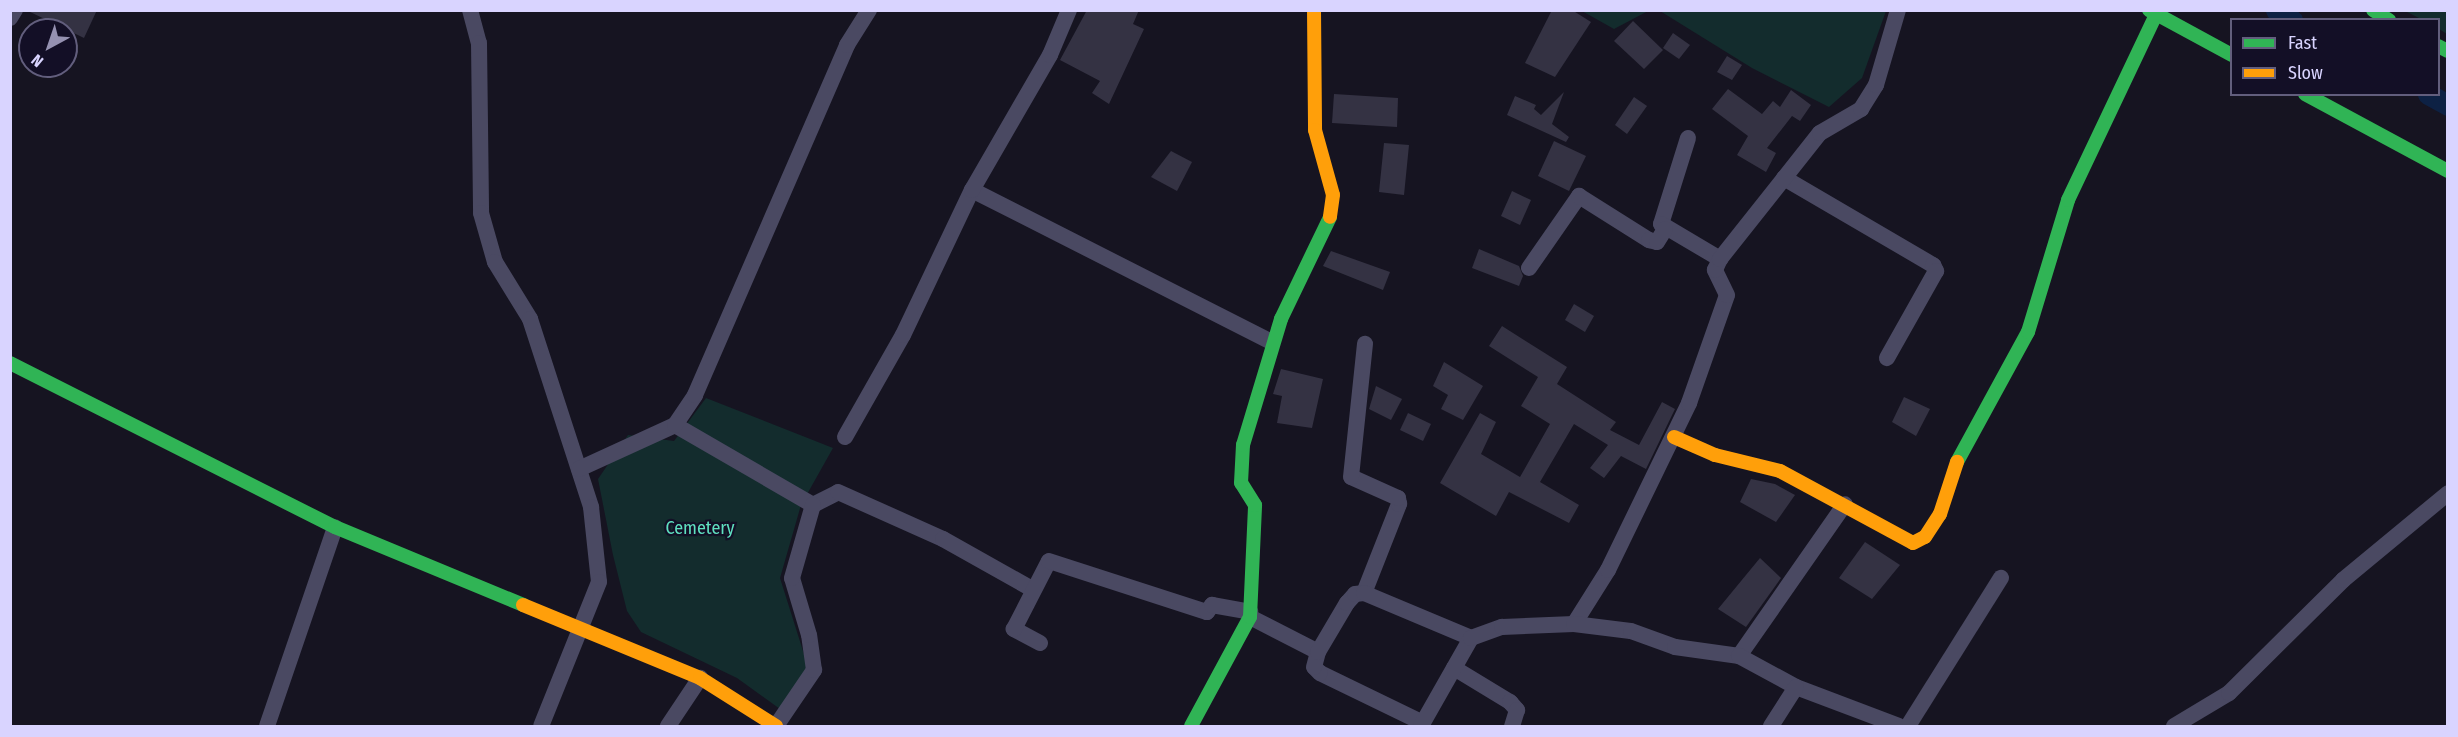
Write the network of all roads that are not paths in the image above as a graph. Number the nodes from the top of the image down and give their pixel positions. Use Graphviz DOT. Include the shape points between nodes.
graph roads {
  1 [pos="15,10"];
  2 [pos="470,10"];
  3 [pos="869,10"];
  4 [pos="1069,10"];
  5 [pos="1314,10"];
  6 [pos="1898,10"];
  7 [pos="2373,10"];
  8 [pos="2153,13"];
  9 [pos="10,18"];
  10 [pos="2387,18"];
  11 [pos="2230,54"];
  12 [pos="2309,96"];
  13 [pos="1688,138"];
  14 [pos="2448,171"];
  15 [pos="1784,178"];
  16 [pos="972,190"];
  17 [pos="1665,230"];
  18 [pos="1720,259"];
  19 [pos="1529,268"];
  20 [pos="1272,342"];
  21 [pos="1365,344"];
  22 [pos="1887,358"];
  23 [pos="10,363"];
  24 [pos="675,425"];
  25 [pos="1674,436"];
  26 [pos="845,437"];
  27 [pos="579,469"];
  28 [pos="2448,493"];
  29 [pos="1845,504"];
  30 [pos="813,505"];
  31 [pos="334,526"];
  32 [pos="2001,578"];
  33 [pos="1032,589"];
  34 [pos="1364,593"];
  35 [pos="1250,615"];
  36 [pos="1574,624"];
  37 [pos="583,627"];
  38 [pos="1471,638"];
  39 [pos="1040,643"];
  40 [pos="1318,652"];
  41 [pos="1739,656"];
  42 [pos="1454,668"];
  43 [pos="700,678"];
  44 [pos="1796,687"];
  45 [pos="1422,725"];
  46 [pos="267,726"];
  47 [pos="541,726"];
  48 [pos="668,726"];
  49 [pos="776,726"];
  50 [pos="1191,726"];
  51 [pos="1512,726"];
  52 [pos="1771,726"];
  53 [pos="1899,726"];
  54 [pos="1908,726"];
  55 [pos="2174,726"];
  1 -- 9 [label="street"];
  2 -- 27 [label="street" via="479,43 481,213 495,262 530,319"];
  3 -- 24 [label="street" via="834,75 695,395"];
  4 -- 16 [label="street" via="1050,55"];
  5 -- 20 [label="street" via="1315,130 1333,195 1331,212"];
  6 -- 15 [label="street" via="1876,85 1861,109 1820,133"];
  7 -- 10 [label="street"];
  8 -- 11 [label="street"];
  8 -- 29 [label="street" via="2068,200 2028,332 1959,457 1940,514 1917,543"];
  12 -- 14 [label="street"];
  13 -- 17 [label="street" via="1661,215"];
  15 -- 18 [label="street"];
  15 -- 22 [label="street" via="1933,265 1936,271"];
  16 -- 20 [label="street"];
  16 -- 26 [label="street" via="903,335"];
  17 -- 18 [label="street"];
  17 -- 19 [label="street" via="1657,242 1649,240 1579,196"];
  18 -- 25 [label="street" via="1715,270 1727,295 1717,332"];
  20 -- 35 [label="street" via="1243,446 1241,483 1255,505"];
  21 -- 34 [label="street" via="1351,477 1398,498 1399,504"];
  23 -- 31 [label="street"];
  24 -- 27 [label="street"];
  24 -- 30 [label="street"];
  25 -- 29 [label="street" via="1715,455 1780,471"];
  25 -- 36 [label="street" via="1608,570"];
  27 -- 37 [label="street" via="591,507 599,582"];
  28 -- 55 [label="street" via="2343,580 2229,693"];
  29 -- 41 [label="street"];
  30 -- 33 [label="street" via="838,492 943,539"];
  30 -- 49 [label="street" via="792,578 809,635 814,670"];
  31 -- 37 [label="street"];
  31 -- 46 [label="street"];
  32 -- 54 [label="street"];
  33 -- 35 [label="street" via="1049,561 1207,612 1212,605"];
  33 -- 39 [label="street" via="1014,628"];
  34 -- 38 [label="street"];
  34 -- 40 [label="street" via="1355,594 1347,603"];
  35 -- 40 [label="street"];
  35 -- 50 [label="street"];
  36 -- 38 [label="street" via="1502,627"];
  36 -- 41 [label="street" via="1631,630 1675,647"];
  37 -- 43 [label="street"];
  37 -- 47 [label="street"];
  38 -- 42 [label="street"];
  40 -- 45 [label="street" via="1314,667 1320,674"];
  41 -- 44 [label="street"];
  42 -- 45 [label="street"];
  42 -- 51 [label="street" via="1510,702 1517,710"];
  43 -- 48 [label="street"];
  43 -- 49 [label="street"];
  44 -- 52 [label="street"];
  44 -- 53 [label="street"];
}
